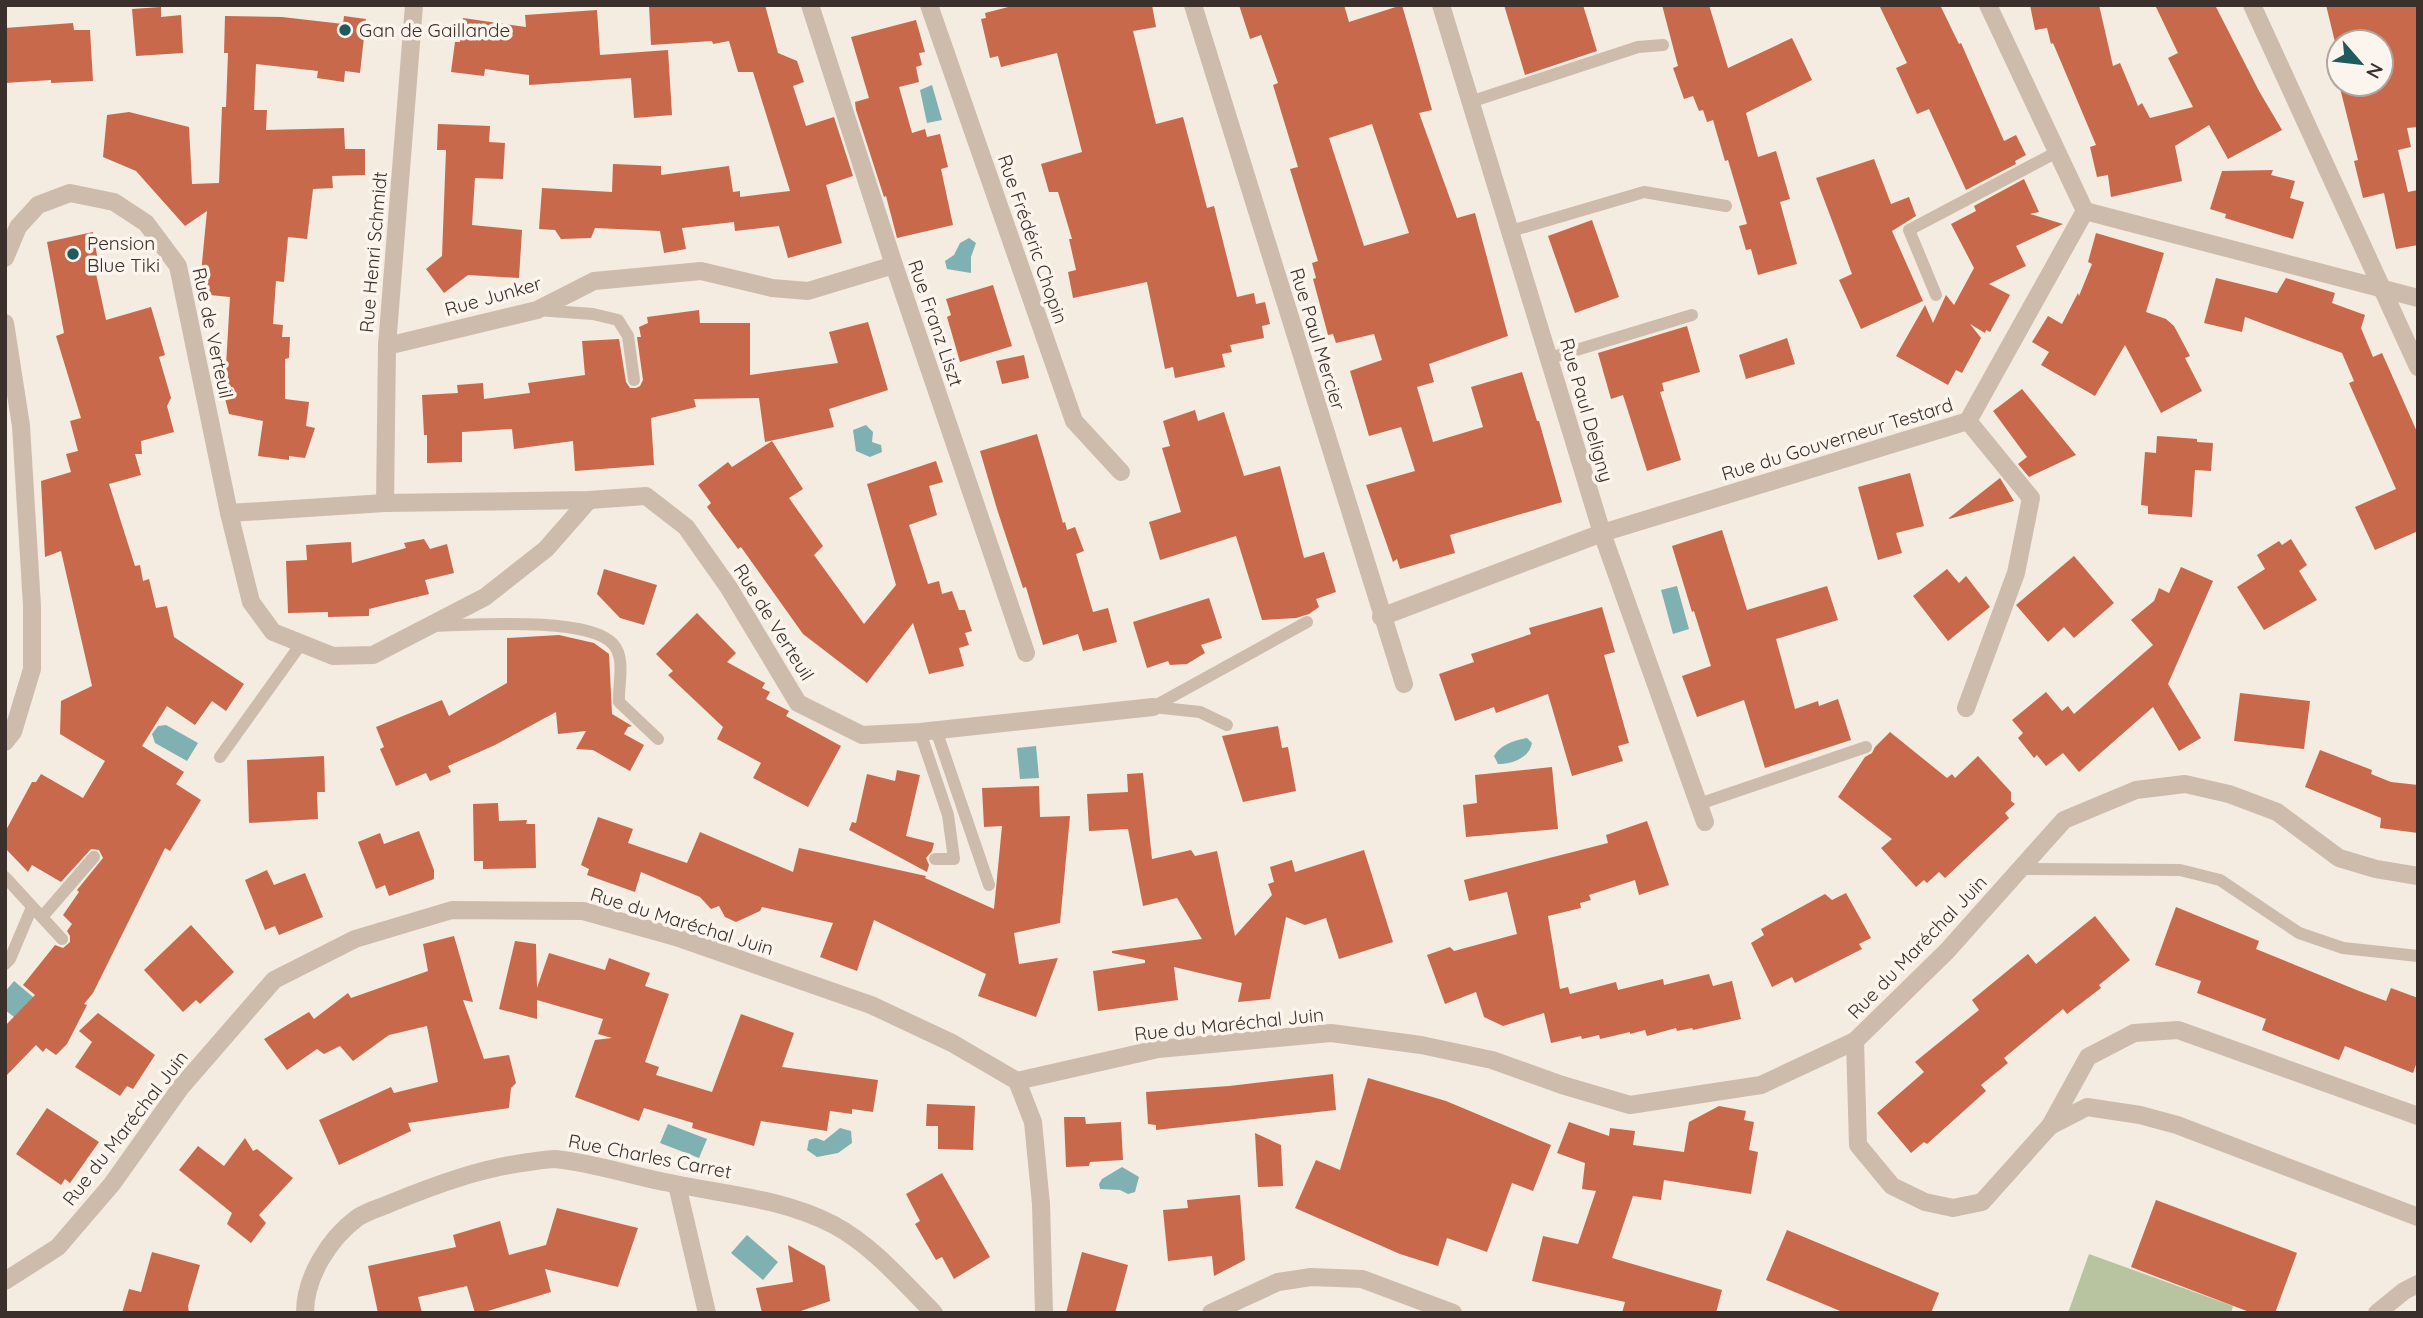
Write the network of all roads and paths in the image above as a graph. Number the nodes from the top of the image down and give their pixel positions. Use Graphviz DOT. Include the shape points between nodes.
graph roads {
  1 [pos="414,5"];
  2 [pos="810,5"];
  3 [pos="929,5"];
  4 [pos="1193,5"];
  5 [pos="1441,5"];
  6 [pos="1988,5"];
  7 [pos="2252,5"];
  8 [pos="1662,45"];
  9 [pos="1471,102"];
  10 [pos="2057,152"];
  11 [pos="1726,206"];
  12 [pos="2085,211"];
  13 [pos="1511,231"];
  14 [pos="5,258"];
  15 [pos="894,265"];
  16 [pos="2383,288"];
  17 [pos="1936,295"];
  18 [pos="2418,298"];
  19 [pos="537,310"];
  20 [pos="1692,315"];
  21 [pos="5,323"];
  22 [pos="387,346"];
  23 [pos="1550,358"];
  24 [pos="2418,367"];
  25 [pos="634,380"];
  26 [pos="1968,421"];
  27 [pos="1121,472"];
  28 [pos="589,500"];
  29 [pos="385,503"];
  30 [pos="229,513"];
  31 [pos="1602,533"];
  32 [pos="1381,617"];
  33 [pos="1307,622"];
  34 [pos="429,625"];
  35 [pos="301,644"];
  36 [pos="1026,653"];
  37 [pos="1404,684"];
  38 [pos="1153,707"];
  39 [pos="1966,708"];
  40 [pos="1227,725"];
  41 [pos="928,731"];
  42 [pos="658,739"];
  43 [pos="5,743"];
  44 [pos="1866,747"];
  45 [pos="220,757"];
  46 [pos="1699,804"];
  47 [pos="1705,822"];
  48 [pos="94,857"];
  49 [pos="934,859"];
  50 [pos="2020,869"];
  51 [pos="2418,876"];
  52 [pos="5,877"];
  53 [pos="989,885"];
  54 [pos="37,912"];
  55 [pos="62,939"];
  56 [pos="2418,956"];
  57 [pos="5,964"];
  58 [pos="1855,1041"];
  59 [pos="1017,1081"];
  60 [pos="2418,1115"];
  61 [pos="2050,1126"];
  62 [pos="677,1185"];
  63 [pos="2418,1217"];
  64 [pos="5,1281"];
  65 [pos="2418,1284"];
  66 [pos="305,1313"];
  67 [pos="707,1313"];
  68 [pos="934,1313"];
  69 [pos="1044,1313"];
  70 [pos="1211,1313"];
  71 [pos="1453,1313"];
  72 [pos="2377,1313"];
  1 -- 22 [label="street, Rue Henri Schmidt"];
  2 -- 15 [label="street, Rue Franz Liszt"];
  3 -- 27 [label="street, Rue Frédéric Chopin" via="1074,421"];
  4 -- 32 [label="street, Rue Paul Mercier"];
  5 -- 9 [label="street, Rue Paul Deligny"];
  6 -- 10 [label="street"];
  7 -- 16 [label="street"];
  8 -- 9 [label="lane" via="1638,47"];
  9 -- 13 [label="street, Rue Paul Deligny"];
  10 -- 12 [label="street"];
  10 -- 17 [label="lane" via="1909,230"];
  11 -- 13 [label="lane" via="1644,192"];
  12 -- 16 [label="street"];
  12 -- 26 [label="street, Rue du Gouverneur Testard"];
  13 -- 23 [label="street, Rue Paul Deligny"];
  14 -- 30 [label="street, Rue de Verteuil" via="18,227 38,205 70,193 114,202 146,223 178,266"];
  15 -- 19 [label="street, Rue Junker" via="808,291 772,288 701,271 594,281"];
  15 -- 36 [label="street, Rue Franz Liszt"];
  16 -- 18 [label="street"];
  16 -- 24 [label="street"];
  19 -- 22 [label="street, Rue Junker"];
  19 -- 25 [label="lane" via="618,320 628,336"];
  20 -- 23 [label="lane"];
  21 -- 43 [label="street" via="21,426 32,669 13,732"];
  22 -- 29 [label="street, Rue Henri Schmidt"];
  23 -- 31 [label="street, Rue Paul Deligny"];
  26 -- 31 [label="street, Rue du Gouverneur Testard"];
  26 -- 39 [label="street" via="2031,498 2016,573"];
  28 -- 29 [label="street, Rue de Verteuil"];
  28 -- 34 [label="street, Rue de Verteuil" via="546,549 485,597"];
  28 -- 41 [label="street, Rue de Verteuil" via="646,496 686,527 729,588 798,703 862,735"];
  29 -- 30 [label="street, Rue de Verteuil"];
  30 -- 35 [label="street, Rue de Verteuil" via="251,602 273,632"];
  31 -- 32 [label="street, Rue du Gouverneur Testard"];
  31 -- 46 [label="street, Rue Paul Deligny"];
  32 -- 37 [label="street, Rue Paul Mercier"];
  33 -- 38 [label="lane"];
  34 -- 35 [label="street, Rue de Verteuil" via="373,655 333,656"];
  34 -- 42 [label="lane" via="555,625 594,632 614,644 621,661 619,702"];
  35 -- 45 [label="lane"];
  38 -- 40 [label="lane" via="1200,712"];
  38 -- 41 [label="street, Rue de Verteuil"];
  41 -- 49 [label="lane" via="954,859"];
  41 -- 53 [label="lane"];
  44 -- 46 [label="lane"];
  46 -- 47 [label="street, Rue Paul Deligny"];
  48 -- 54 [label="lane"];
  50 -- 51 [label="street, Rue du Maréchal Juin" via="2064,820 2136,790 2185,784 2277,812 2339,858"];
  50 -- 56 [label="lane" via="2179,870 2220,880 2299,933 2343,947"];
  50 -- 58 [label="street, Rue du Maréchal Juin" via="1947,951"];
  52 -- 54 [label="lane"];
  54 -- 55 [label="lane"];
  54 -- 57 [label="lane"];
  58 -- 59 [label="street, Rue du Maréchal Juin" via="1761,1085 1630,1105 1492,1060 1331,1033 1157,1049"];
  58 -- 61 [label="street" via="1858,1145 1892,1186 1925,1202 1953,1208 1982,1202"];
  59 -- 64 [label="street, Rue du Maréchal Juin" via="952,1043 871,1005 676,937 583,911 452,910 355,939 274,980 181,1087 112,1184 58,1247"];
  59 -- 69 [label="street" via="1033,1122"];
  60 -- 61 [label="street" via="2178,1031 2134,1033 2088,1057"];
  61 -- 63 [label="street" via="2087,1107 2140,1115"];
  62 -- 66 [label="street, Rue Charles Carret" via="553,1159 470,1174 359,1216 318,1264 309,1283"];
  62 -- 67 [label="street"];
  62 -- 68 [label="street, Rue Charles Carret" via="774,1202 834,1226 870,1250"];
  65 -- 72 [label="street"];
  70 -- 71 [label="street" via="1278,1282 1311,1276 1362,1279"];
}
